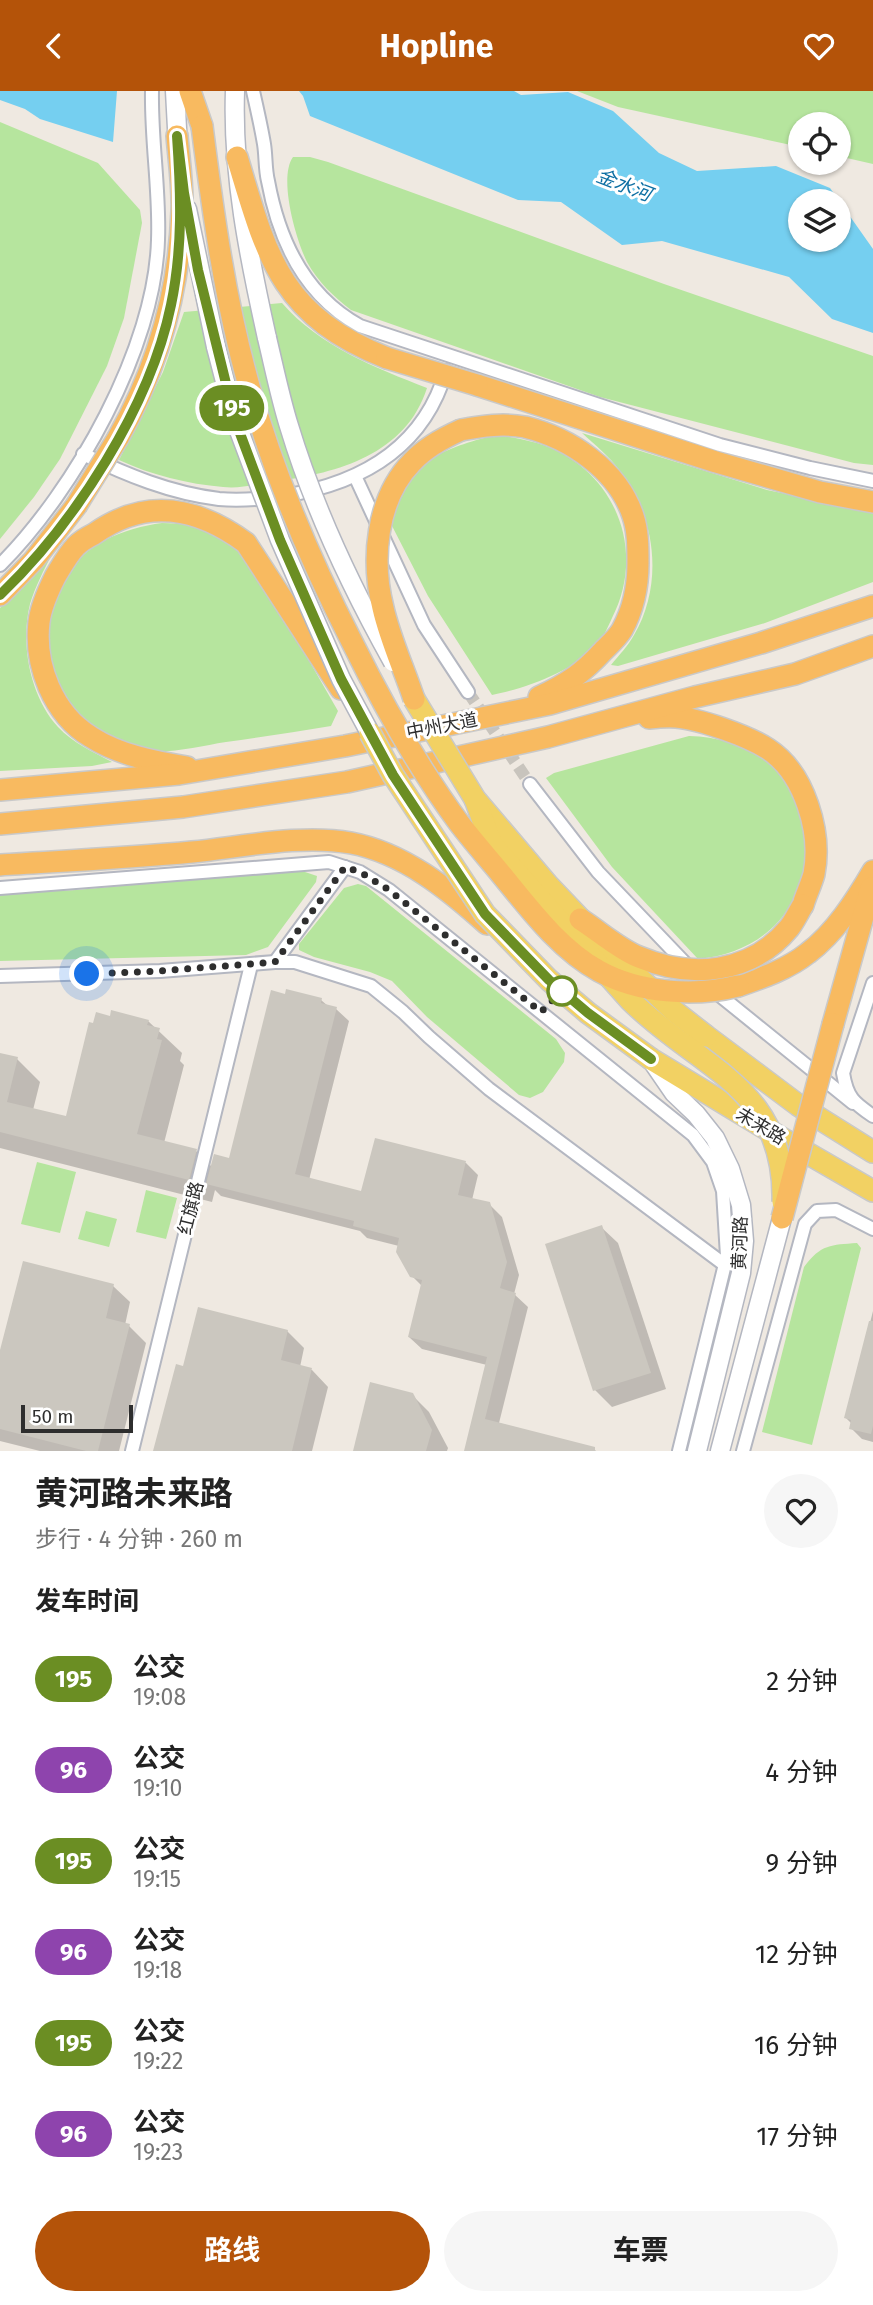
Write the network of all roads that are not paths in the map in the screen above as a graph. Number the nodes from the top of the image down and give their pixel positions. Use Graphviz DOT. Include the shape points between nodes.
graph roads {
  1 [pos="152,91"];
  2 [pos="175,91"];
  3 [pos="190,91"];
  4 [pos="234,91"];
  5 [pos="253,91"];
  6 [pos="177,136"];
  7 [pos="237,157"];
  8 [pos="450,356"];
  9 [pos="83,454"];
  10 [pos="355,476"];
  11 [pos="873,481"];
  12 [pos="873,502"];
  13 [pos="0,565"];
  14 [pos="0,595"];
  15 [pos="873,605"];
  16 [pos="873,646"];
  17 [pos="468,692"];
  18 [pos="414,699"];
  19 [pos="503,714"];
  20 [pos="616,719"];
  21 [pos="370,733"];
  22 [pos="207,769"];
  23 [pos="530,784"];
  24 [pos="0,790"];
  25 [pos="475,799"];
  26 [pos="0,824"];
  27 [pos="0,865"];
  28 [pos="345,867"];
  29 [pos="873,871"];
  30 [pos="873,882"];
  31 [pos="0,888"];
  32 [pos="580,919"];
  33 [pos="275,962"];
  34 [pos="251,965"];
  35 [pos="0,976"];
  36 [pos="549,980"];
  37 [pos="873,983"];
  38 [pos="651,1059"];
  39 [pos="853,1103"];
  40 [pos="873,1116"];
  41 [pos="873,1152"];
  42 [pos="873,1191"];
  43 [pos="782,1218"];
  44 [pos="873,1229"];
  45 [pos="725,1265"];
  46 [pos="132,1451"];
  47 [pos="679,1451"];
  48 [pos="697,1451"];
  49 [pos="720,1451"];
  50 [pos="743,1451"];
  1 -- 9 [label="street" via="158,241 154,276 145,320 118,391"];
  2 -- 6 [label="main road"];
  3 -- 29 [label="highway, bridge" via="202,125 216,238 232,317 279,481 325,590 416,760 459,823 533,913 598,971 666,991 716,992 776,972 809,953"];
  4 -- 7 [label="main road"];
  5 -- 8 [label="street" via="278,225 296,266 316,293 360,326"];
  6 -- 14 [label="highway, bridge" via="182,209 172,304 151,371 118,438 76,506"];
  6 -- 21 [label="main road, bridge" via="184,193 235,420 280,540"];
  7 -- 12 [label="highway, bridge" via="259,232 282,279 322,324 364,349 716,462"];
  7 -- 18 [label="main road, bridge" via="247,247 288,424 341,563"];
  8 -- 10 [label="street" via="440,393 422,423 386,457"];
  8 -- 11 [label="street" via="720,445"];
  9 -- 10 [label="street" via="155,485 220,499 306,492"];
  9 -- 13 [label="street" via="54,500"];
  10 -- 17 [label="street" via="424,625"];
  15 -- 19 [label="highway, 中州大道" via="748,647"];
  16 -- 20 [label="highway, 中州大道" via="795,674"];
  18 -- 19 [label="highway, bridge" via="383,608 378,542 386,504 399,477 429,447 461,430 490,425 523,427 573,446 618,487 632,514 638,570 634,604 621,633 586,670"];
  18 -- 25 [label="main road, bridge"];
  19 -- 22 [label="highway, 中州大道"];
  20 -- 26 [label="highway, 中州大道" via="346,782 183,807"];
  20 -- 32 [label="highway, bridge" via="677,717 737,733 769,750 799,785 807,803 816,841 814,874 789,928 763,951 715,969 687,971 661,965 637,956"];
  21 -- 22 [label="highway, bridge" via="246,543 215,522 183,512 131,514 109,522 76,546 47,594 38,635 47,686 65,715 91,738 125,753"];
  21 -- 36 [label="main road, 未来路, bridge" via="485,914"];
  22 -- 24 [label="highway, 中州大道"];
  23 -- 39 [label="street" via="598,872 702,981"];
  25 -- 32 [label="main road, 未来路, bridge"];
  25 -- 43 [label="main road, bridge" via="492,845 630,1000 727,1077 763,1114 782,1168"];
  27 -- 36 [label="highway, bridge" via="295,841 353,844 405,863 449,889"];
  28 -- 31 [label="street" via="330,862"];
  28 -- 33 [label="street"];
  28 -- 45 [label="street" via="389,890 694,1135 713,1163 723,1191"];
  30 -- 43 [label="highway, bridge"];
  32 -- 41 [label="main road, 未来路, bridge" via="706,1036 798,1105"];
  33 -- 34 [label="street"];
  33 -- 45 [label="street" via="295,962 371,986 489,1090"];
  34 -- 35 [label="street"];
  34 -- 46 [label="street, 红旗路"];
  36 -- 38 [label="main road, 未来路, bridge"];
  37 -- 39 [label="street" via="843,1073"];
  38 -- 42 [label="main road, 未来路"];
  38 -- 48 [label="main road, 黄河路" via="674,1093 715,1138 741,1205 741,1272"];
  39 -- 40 [label="street"];
  43 -- 49 [label="main road, 黄河路"];
  44 -- 50 [label="street" via="836,1210 817,1211 805,1224"];
  45 -- 47 [label="street"];
}
